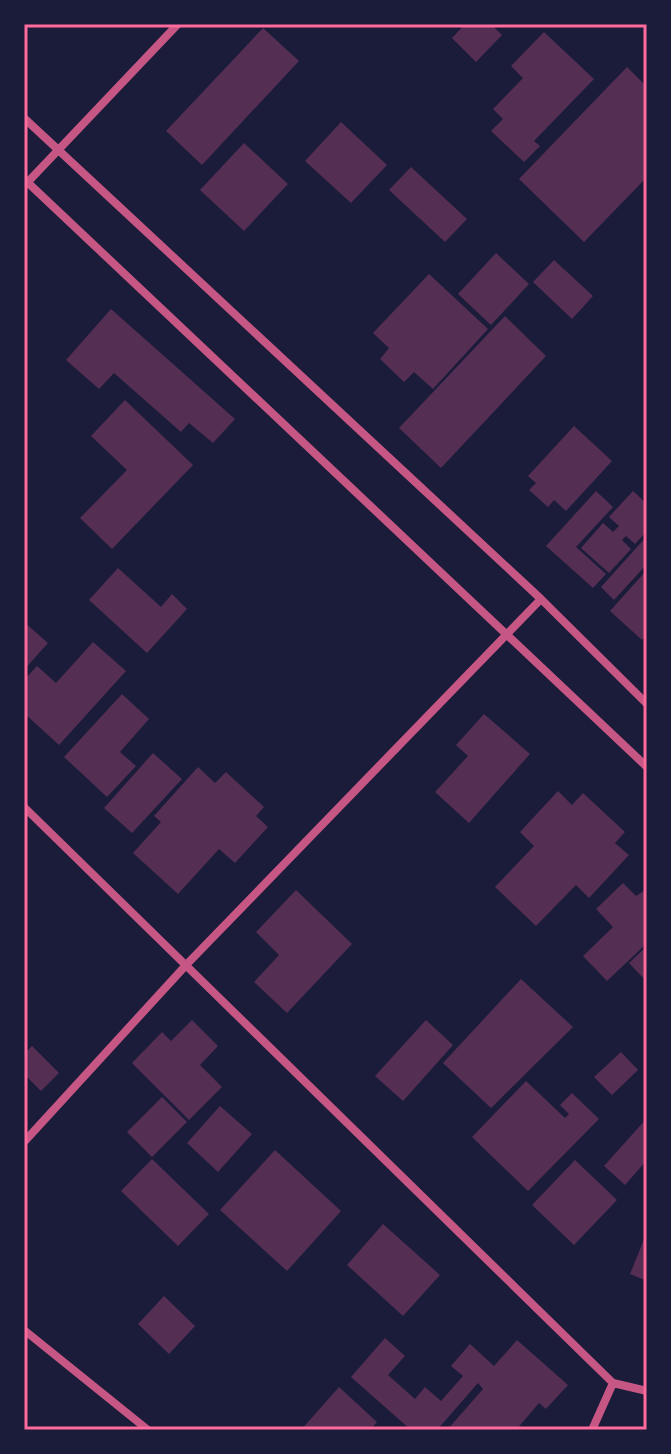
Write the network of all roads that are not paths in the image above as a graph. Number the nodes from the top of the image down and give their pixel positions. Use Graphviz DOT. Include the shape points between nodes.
graph roads {
  1 [pos="178,24"];
  2 [pos="24,118"];
  3 [pos="59,150"];
  4 [pos="25,182"];
  5 [pos="541,599"];
  6 [pos="507,633"];
  7 [pos="647,704"];
  8 [pos="647,767"];
  9 [pos="24,807"];
  10 [pos="188,963"];
  11 [pos="24,1142"];
  12 [pos="24,1330"];
  13 [pos="613,1383"];
  14 [pos="647,1391"];
  15 [pos="148,1430"];
  16 [pos="592,1430"];
  1 -- 3 [label="street"];
  2 -- 3 [label="street"];
  3 -- 4 [label="street"];
  3 -- 5 [label="street"];
  4 -- 6 [label="street"];
  5 -- 6 [label="street"];
  5 -- 7 [label="street"];
  6 -- 8 [label="street"];
  6 -- 10 [label="street"];
  9 -- 10 [label="street"];
  10 -- 11 [label="street"];
  10 -- 13 [label="street"];
  12 -- 15 [label="street"];
  13 -- 14 [label="street"];
  13 -- 16 [label="street"];
}
